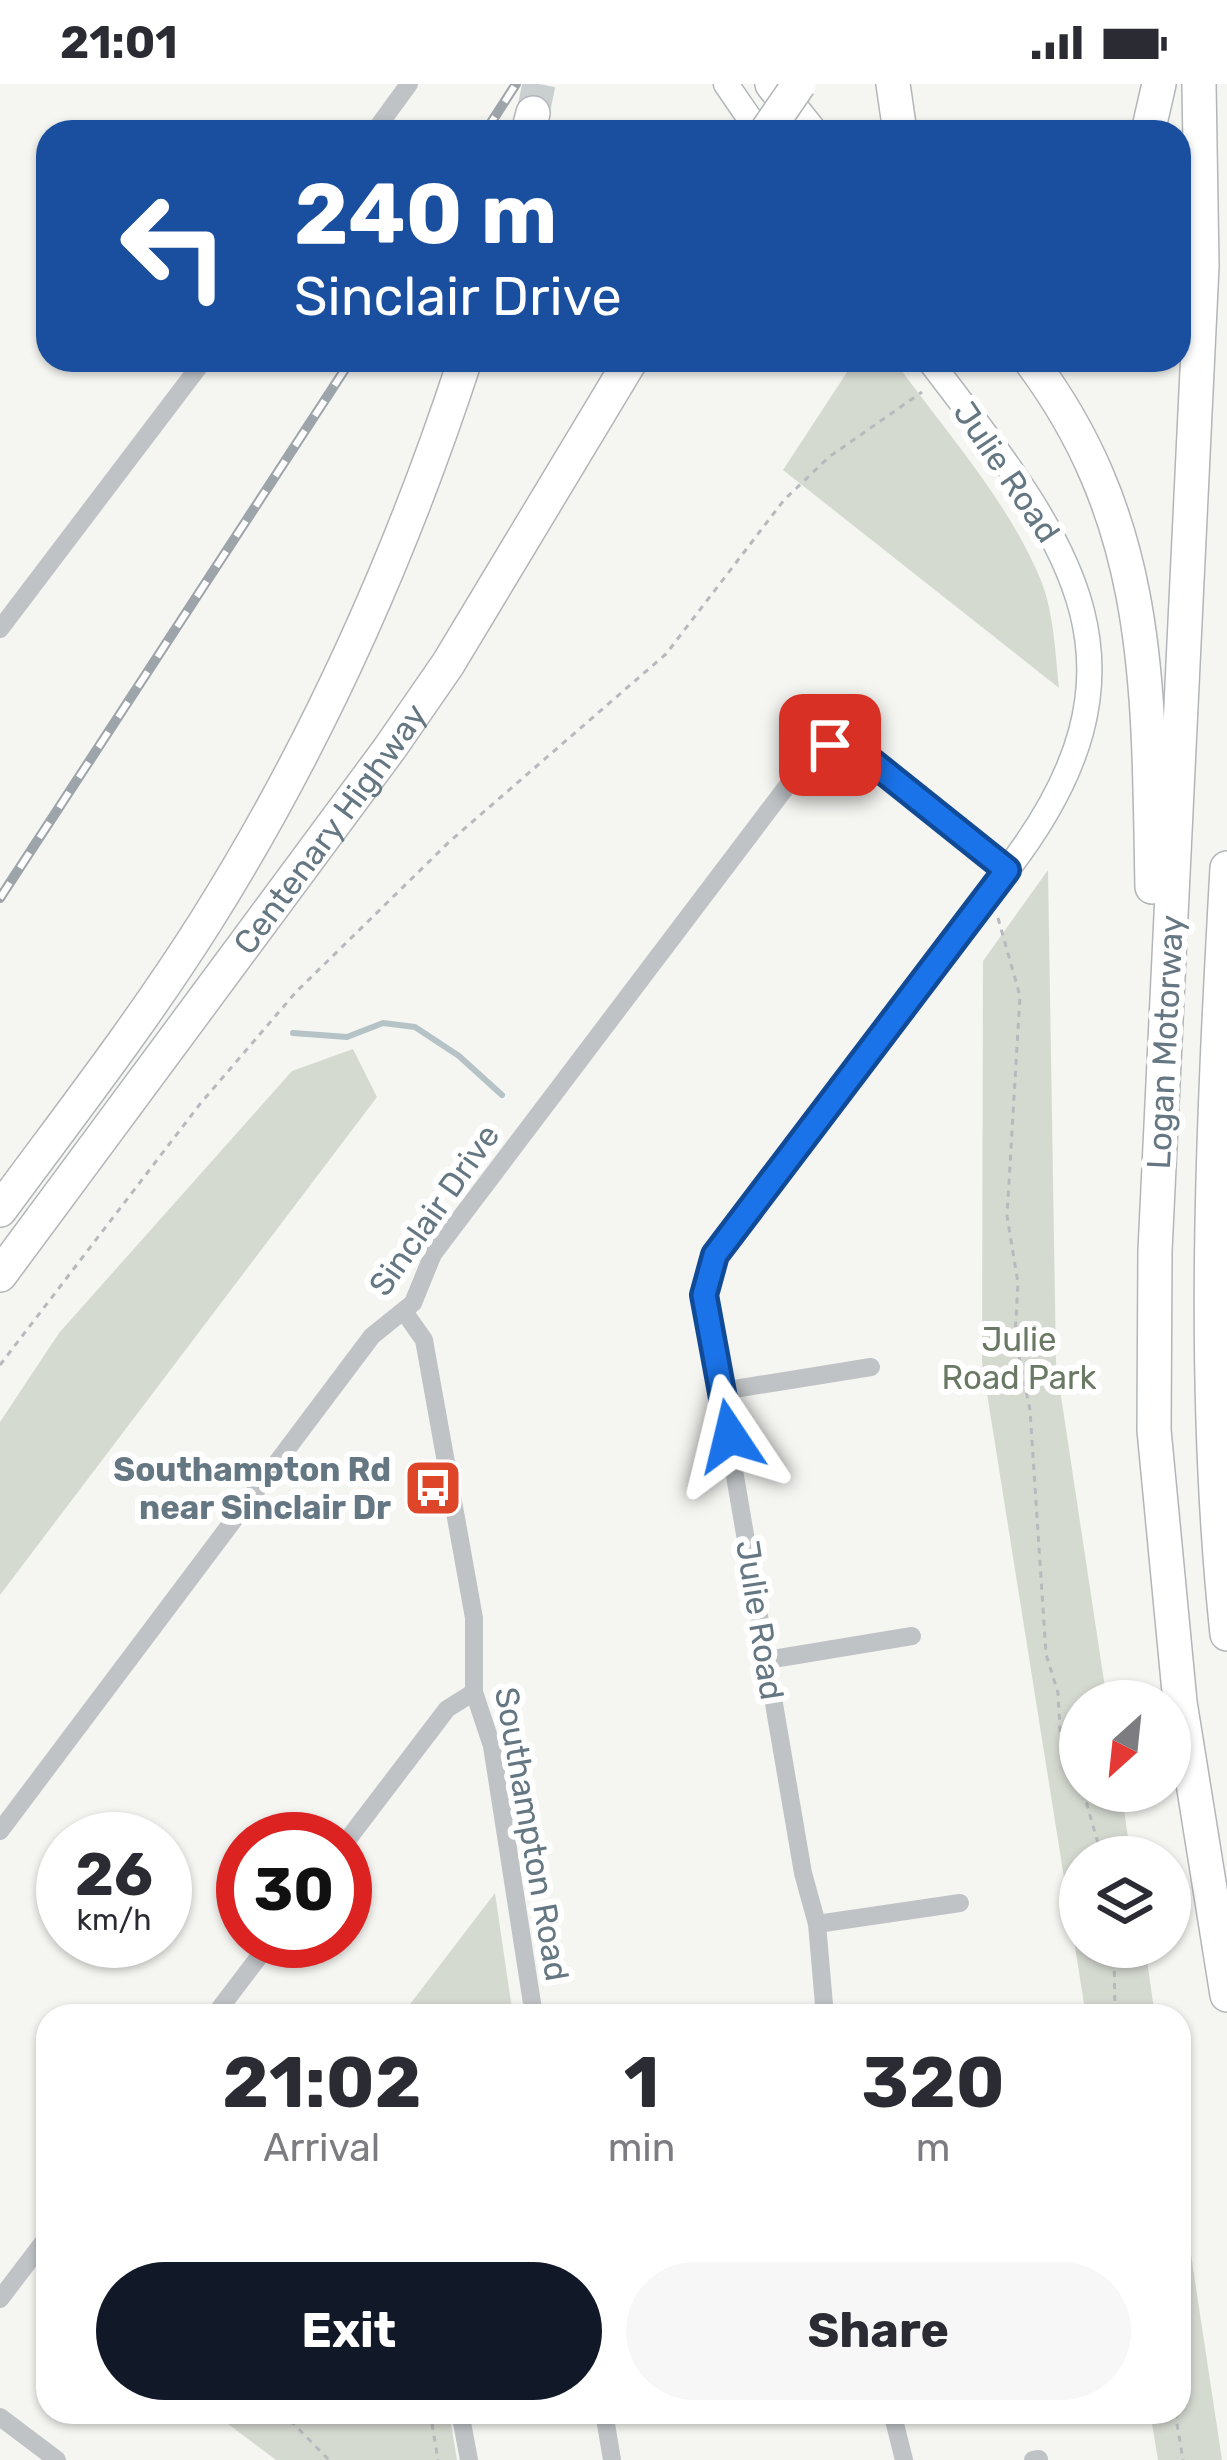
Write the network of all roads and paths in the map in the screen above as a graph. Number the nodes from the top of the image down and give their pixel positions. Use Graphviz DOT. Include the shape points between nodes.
graph roads {
  1 [pos="409,84"];
  2 [pos="726,84"];
  3 [pos="772,84"];
  4 [pos="800,84"];
  5 [pos="893,84"];
  6 [pos="1159,84"];
  7 [pos="1199,84"];
  8 [pos="383,120"];
  9 [pos="754,120"];
  10 [pos="772,120"];
  11 [pos="800,120"];
  12 [pos="899,120"];
  13 [pos="1151,120"];
  14 [pos="195,372"];
  15 [pos="461,372"];
  16 [pos="624,372"];
  17 [pos="1039,372"];
  18 [pos="934,375"];
  19 [pos="0,629"];
  20 [pos="1227,868"];
  21 [pos="1007,870"];
  22 [pos="997,916"];
  23 [pos="1169,958"];
  24 [pos="0,1210"];
  25 [pos="0,1275"];
  26 [pos="405,1313"];
  27 [pos="0,1365"];
  28 [pos="871,1367"];
  29 [pos="722,1391"];
  30 [pos="1227,1634"];
  31 [pos="912,1636"];
  32 [pos="767,1660"];
  33 [pos="474,1692"];
  34 [pos="1059,1711"];
  35 [pos="368,1812"];
  36 [pos="0,1831"];
  37 [pos="960,1903"];
  38 [pos="817,1924"];
  39 [pos="250,1968"];
  40 [pos="1114,1968"];
  41 [pos="1227,1995"];
  42 [pos="223,2004"];
  43 [pos="532,2004"];
  44 [pos="824,2004"];
  45 [pos="1115,2004"];
  46 [pos="36,2252"];
  47 [pos="0,2300"];
  48 [pos="0,2417"];
  49 [pos="294,2424"];
  50 [pos="432,2424"];
  51 [pos="462,2424"];
  52 [pos="606,2424"];
  53 [pos="895,2424"];
  54 [pos="1176,2424"];
  55 [pos="57,2460"];
  56 [pos="329,2460"];
  57 [pos="438,2460"];
  58 [pos="469,2460"];
  59 [pos="612,2460"];
  60 [pos="904,2460"];
  61 [pos="1183,2460"];
  1 -- 8 [label="street"];
  2 -- 9 [label="street"];
  3 -- 11 [label="highway"];
  4 -- 10 [label="highway, bridge"];
  5 -- 12 [label="highway"];
  6 -- 13 [label="highway"];
  7 -- 23 [label="highway, Logan Motorway" via="1202,266"];
  14 -- 19 [label="street"];
  15 -- 24 [label="highway, Centenary Highway" via="407,524 299,759 207,920"];
  16 -- 25 [label="highway, Centenary Highway" via="390,748"];
  17 -- 23 [label="highway" via="1097,471 1132,575 1148,691 1153,925"];
  18 -- 21 [label="street, Julie Road" via="1052,531 1086,635 1085,719 1072,768 1050,814"];
  18 -- 27 [label="path" via="784,500 667,654 339,946 200,1104"];
  20 -- 30 [label="highway, Logan Motorway" via="1208,1225 1212,1448"];
  21 -- 26 [label="street, Sinclair Drive" via="857,750 817,750 433,1254"];
  21 -- 29 [label="street, Julie Road" via="715,1255 704,1295"];
  22 -- 34 [label="path" via="1019,996 1007,1216 1046,1654"];
  23 -- 41 [label="highway, Logan Motorway" via="1154,1430 1178,1681"];
  26 -- 33 [label="street, Southampton Road" via="424,1340 473,1618"];
  26 -- 36 [label="street, Sinclair Drive" via="372,1336"];
  28 -- 29 [label="street"];
  29 -- 32 [label="street, Julie Road"];
  31 -- 32 [label="street"];
  32 -- 38 [label="street, Julie Road"];
  33 -- 35 [label="street" via="447,1708"];
  33 -- 43 [label="street, Southampton Road" via="492,1746"];
  37 -- 38 [label="street"];
  38 -- 44 [label="street, Julie Road"];
  39 -- 42 [label="street"];
  40 -- 45 [label="path"];
  46 -- 47 [label="street"];
  48 -- 55 [label="street"];
  49 -- 56 [label="path"];
  50 -- 57 [label="path"];
  51 -- 58 [label="street"];
  52 -- 59 [label="street"];
  53 -- 60 [label="street"];
  54 -- 61 [label="path"];
}
